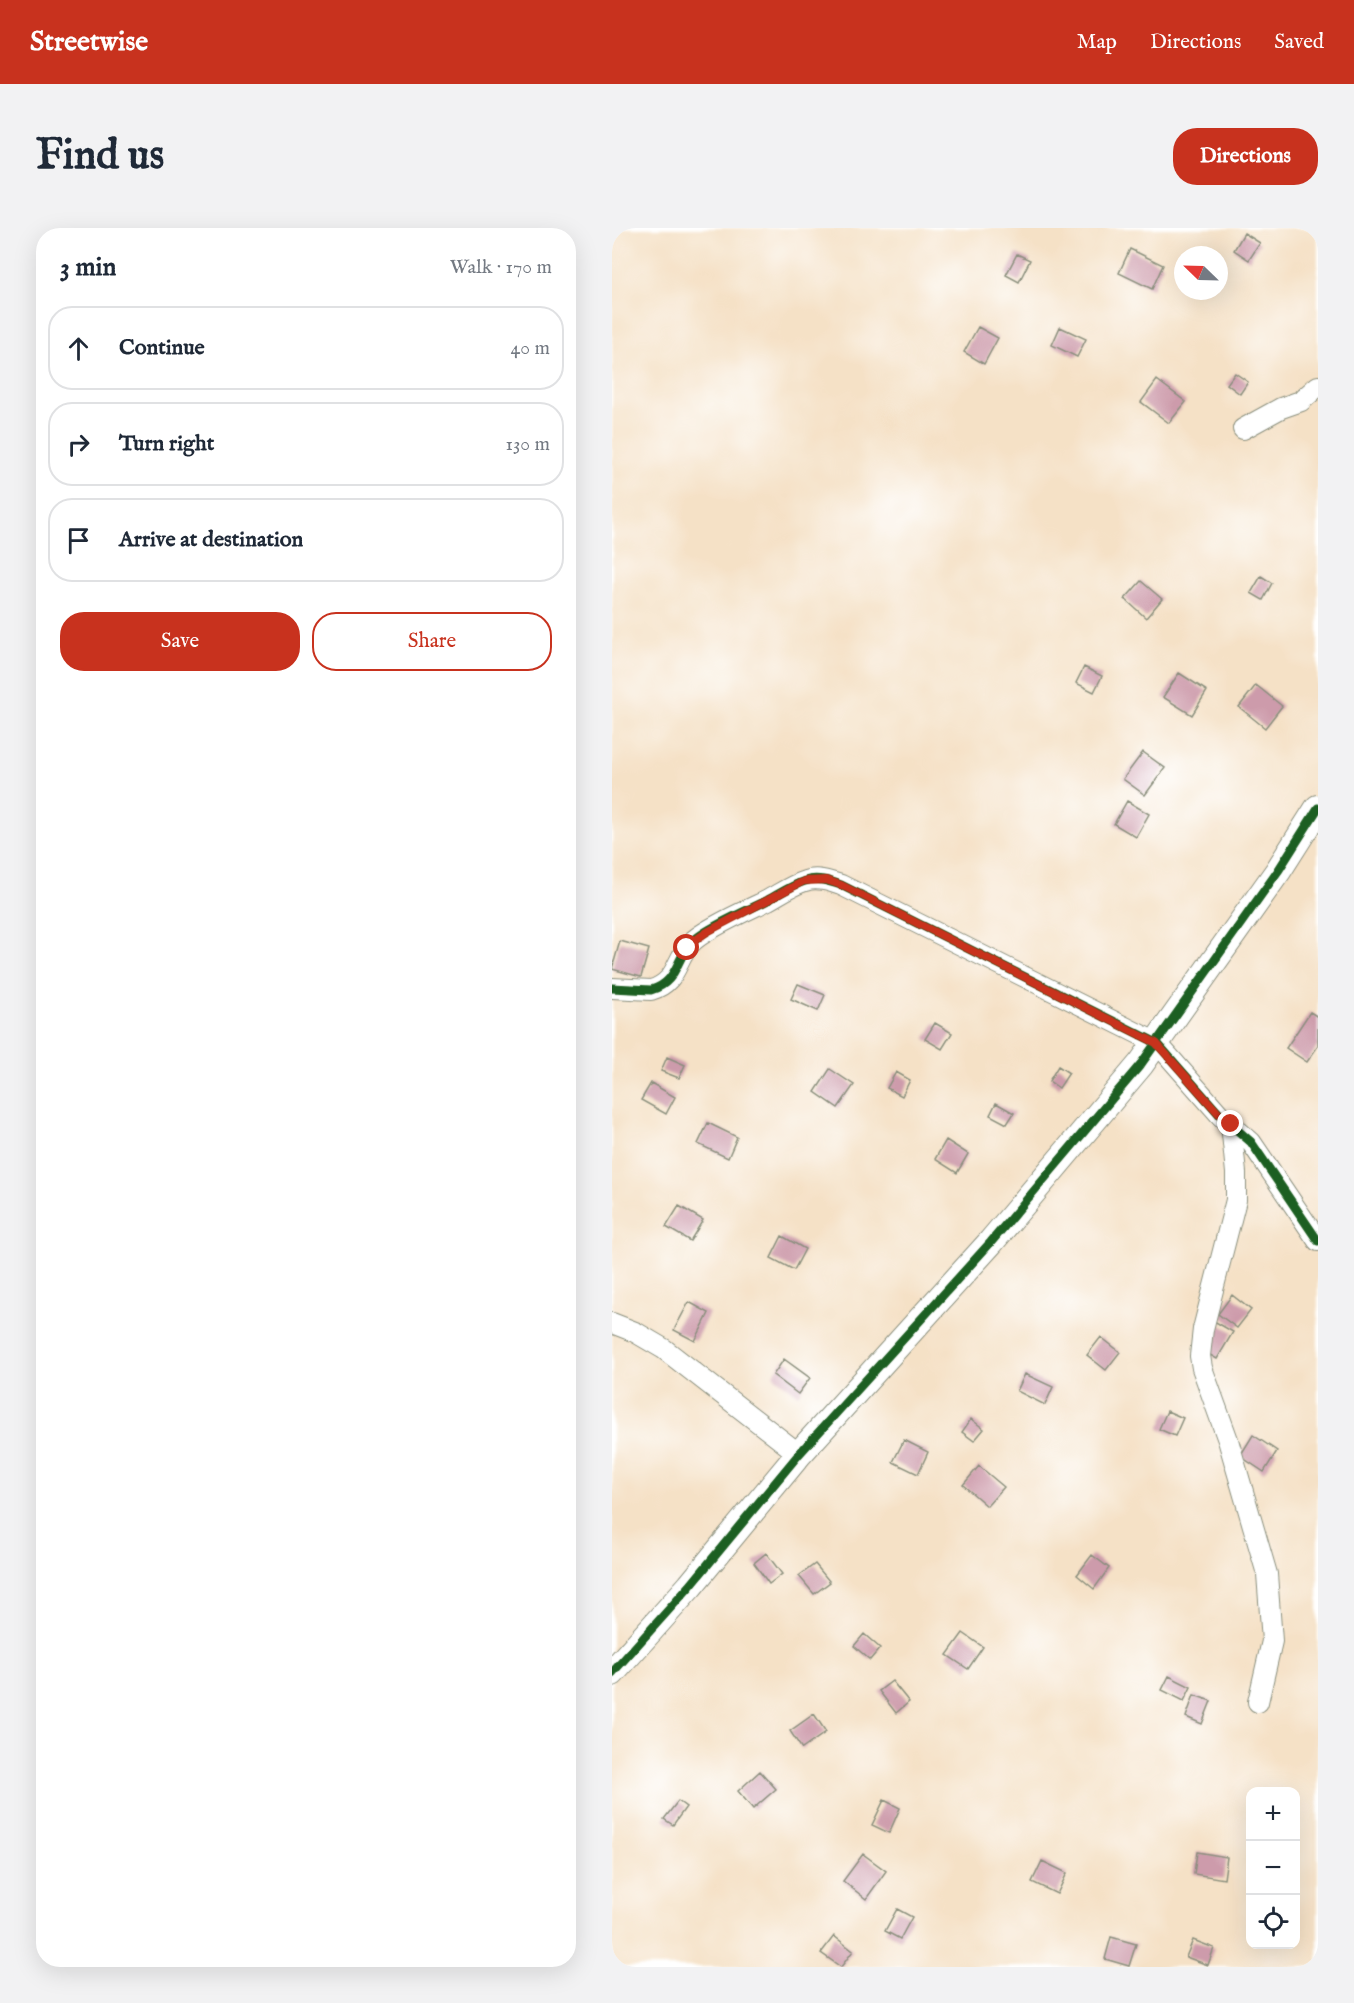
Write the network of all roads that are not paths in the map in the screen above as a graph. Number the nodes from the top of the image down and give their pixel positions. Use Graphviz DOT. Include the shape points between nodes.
graph roads {
  1 [pos="1318,386"];
  2 [pos="1243,429"];
  3 [pos="1318,808"];
  4 [pos="612,988"];
  5 [pos="1156,1043"];
  6 [pos="1231,1124"];
  7 [pos="1318,1241"];
  8 [pos="612,1323"];
  9 [pos="800,1454"];
  10 [pos="612,1673"];
  11 [pos="1258,1702"];
  1 -- 2 [label="street" via="1301,401"];
  3 -- 5 [label="street"];
  4 -- 5 [label="street" via="656,989 672,976 687,948 698,937 804,881 826,880"];
  5 -- 6 [label="street"];
  5 -- 9 [label="street" via="990,1242"];
  6 -- 7 [label="street" via="1251,1142"];
  6 -- 11 [label="street" via="1236,1200 1203,1329 1200,1356 1267,1574 1272,1641"];
  8 -- 9 [label="street" via="664,1349"];
  9 -- 10 [label="street"];
}
